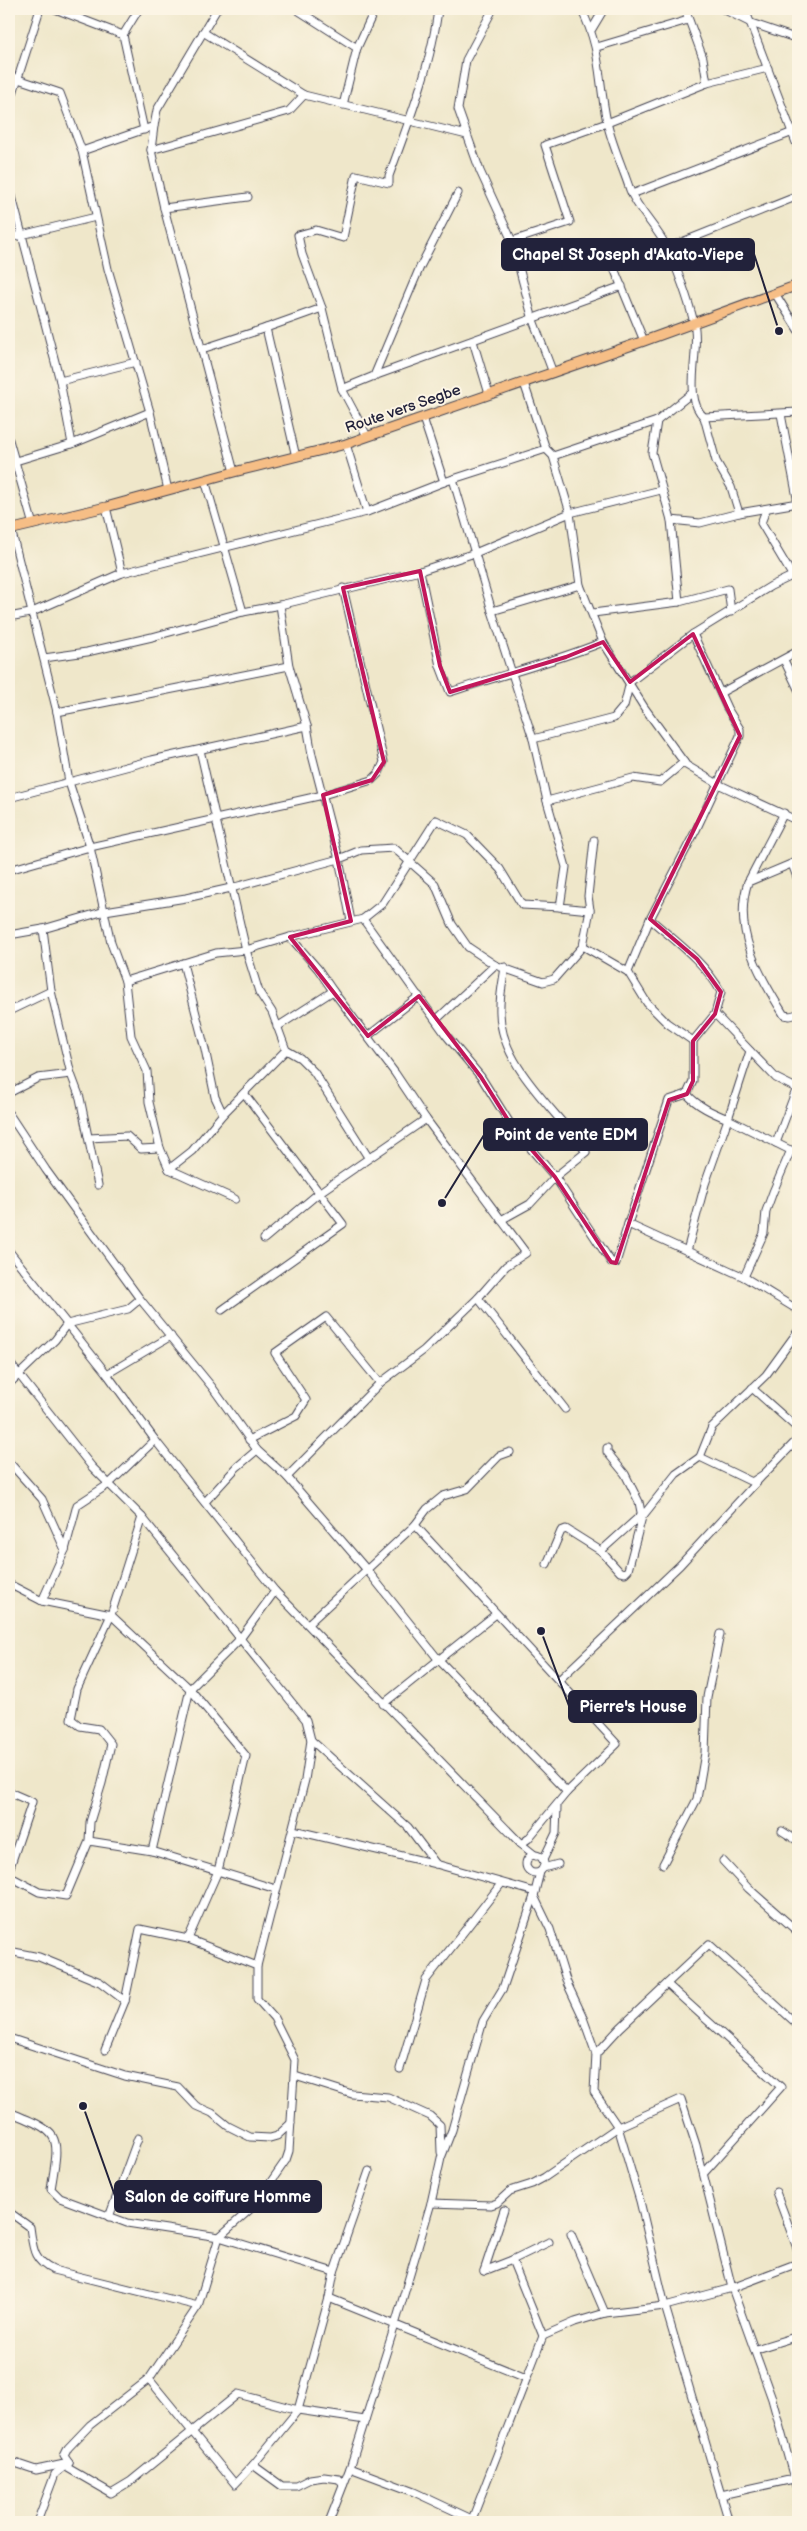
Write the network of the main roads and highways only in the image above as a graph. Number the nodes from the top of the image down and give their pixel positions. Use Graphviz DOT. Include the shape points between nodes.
graph roads {
  1 [pos="798,285"];
  2 [pos="10,530"];
  1 -- 2 [label="main road, Route vers Segbe" via="644,342 346,444"];
}
